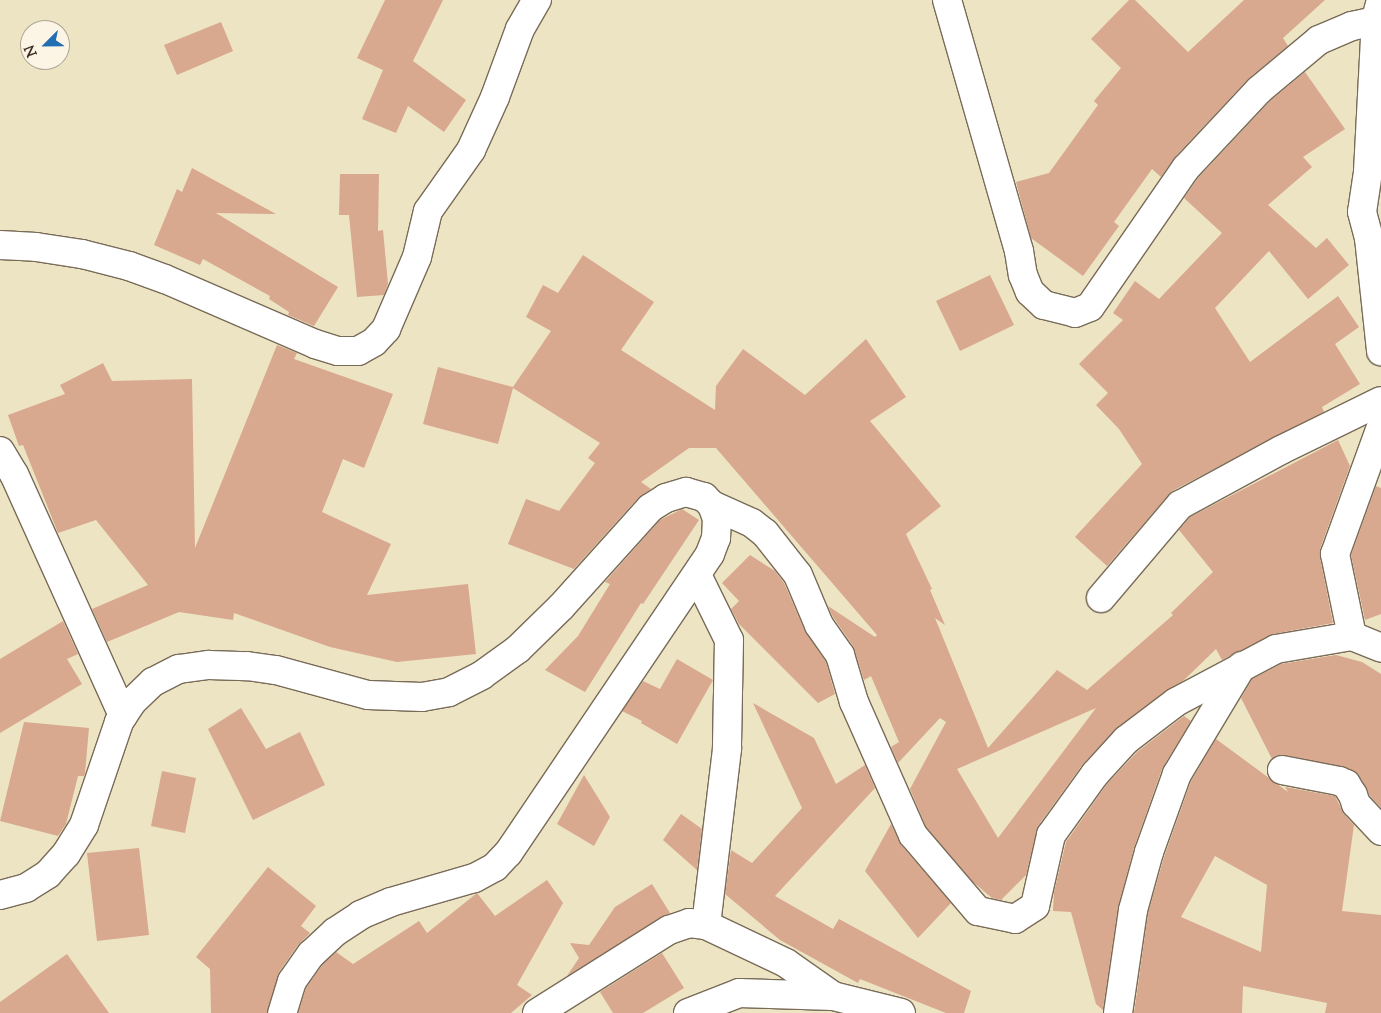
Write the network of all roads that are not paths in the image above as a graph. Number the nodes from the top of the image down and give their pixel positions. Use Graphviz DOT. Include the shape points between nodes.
graph roads {
  1 [pos="537,0"];
  2 [pos="947,0"];
  3 [pos="1379,13"];
  4 [pos="0,245"];
  5 [pos="1381,351"];
  6 [pos="1381,401"];
  7 [pos="1381,427"];
  8 [pos="0,451"];
  9 [pos="712,505"];
  10 [pos="697,575"];
  11 [pos="1101,598"];
  12 [pos="1352,636"];
  13 [pos="1381,648"];
  14 [pos="1242,666"];
  15 [pos="123,715"];
  16 [pos="1282,770"];
  17 [pos="1381,831"];
  18 [pos="0,895"];
  19 [pos="706,925"];
  20 [pos="833,996"];
  21 [pos="282,1013"];
  22 [pos="537,1013"];
  23 [pos="688,1013"];
  24 [pos="901,1013"];
  25 [pos="1118,1013"];
  1 -- 4 [label="street" via="520,29 471,150 428,211 417,257 386,329 374,342 358,351 338,351 315,344 165,278 129,266 82,254"];
  2 -- 3 [label="street" via="1019,251 1023,275 1030,292 1044,305 1075,312 1090,307 1186,168 1259,90 1319,40"];
  3 -- 5 [label="street" via="1368,172 1362,212 1369,238"];
  6 -- 11 [label="street" via="1180,505"];
  7 -- 12 [label="street" via="1335,554"];
  8 -- 15 [label="street" via="14,474"];
  9 -- 10 [label="street" via="717,519 716,538"];
  9 -- 14 [label="street" via="752,523 765,533 798,575 819,625 840,655 854,702 913,835 978,911 1015,919 1035,906 1051,835 1094,774 1126,740 1176,702"];
  9 -- 15 [label="street" via="704,497 686,492 666,498 650,508 561,607 518,649 482,675 449,692 422,697 368,695 276,670 209,665 179,669 153,682"];
  10 -- 19 [label="street" via="729,640 727,749"];
  10 -- 21 [label="street" via="508,853 495,867 474,878 391,902 361,915 335,932 311,954 292,981"];
  12 -- 13 [label="street"];
  12 -- 14 [label="street" via="1276,649"];
  14 -- 25 [label="street" via="1177,774 1149,852 1133,910"];
  15 -- 18 [label="street" via="84,825 66,854 48,874 26,888"];
  16 -- 17 [label="street" via="1346,784 1356,804"];
  19 -- 20 [label="street" via="786,963"];
  19 -- 22 [label="street" via="690,923 669,930"];
  20 -- 23 [label="street" via="740,993"];
  20 -- 24 [label="street"];
}
